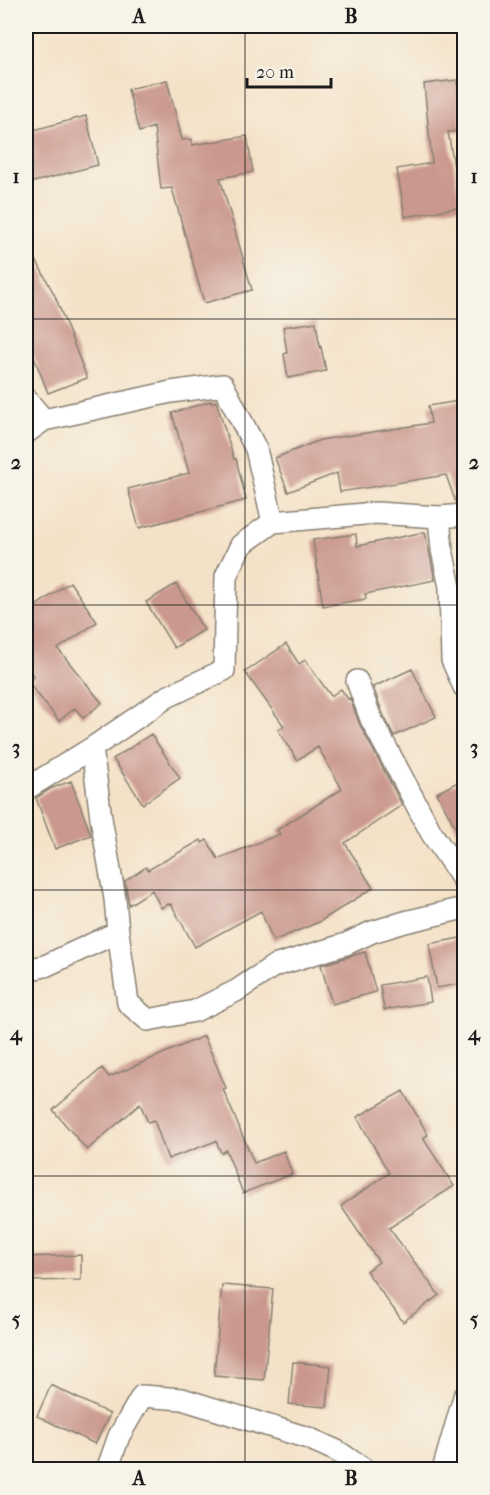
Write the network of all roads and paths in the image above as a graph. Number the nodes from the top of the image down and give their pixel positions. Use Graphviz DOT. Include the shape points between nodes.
graph roads {
  1 [pos="26,399"];
  2 [pos="44,420"];
  3 [pos="26,433"];
  4 [pos="465,514"];
  5 [pos="439,517"];
  6 [pos="273,522"];
  7 [pos="357,681"];
  8 [pos="465,687"];
  9 [pos="92,748"];
  10 [pos="26,789"];
  11 [pos="465,880"];
  12 [pos="465,908"];
  13 [pos="118,932"];
  14 [pos="26,970"];
  15 [pos="465,1397"];
  16 [pos="107,1470"];
  17 [pos="365,1470"];
  18 [pos="443,1470"];
  1 -- 2 [label="street"];
  2 -- 3 [label="street"];
  2 -- 6 [label="street" via="171,392 223,385 256,450"];
  4 -- 5 [label="street"];
  5 -- 6 [label="street" via="376,513"];
  5 -- 8 [label="street" via="450,587 452,660"];
  6 -- 9 [label="street" via="241,545 226,576 224,670 167,697"];
  7 -- 11 [label="street" via="371,719 432,834"];
  9 -- 10 [label="street"];
  9 -- 13 [label="street"];
  12 -- 13 [label="street" via="405,921 274,966 195,1011 148,1020 128,1003"];
  13 -- 14 [label="street" via="45,966"];
  15 -- 18 [label="street"];
  16 -- 17 [label="street" via="119,1436 142,1396 182,1399 308,1438"];
}
